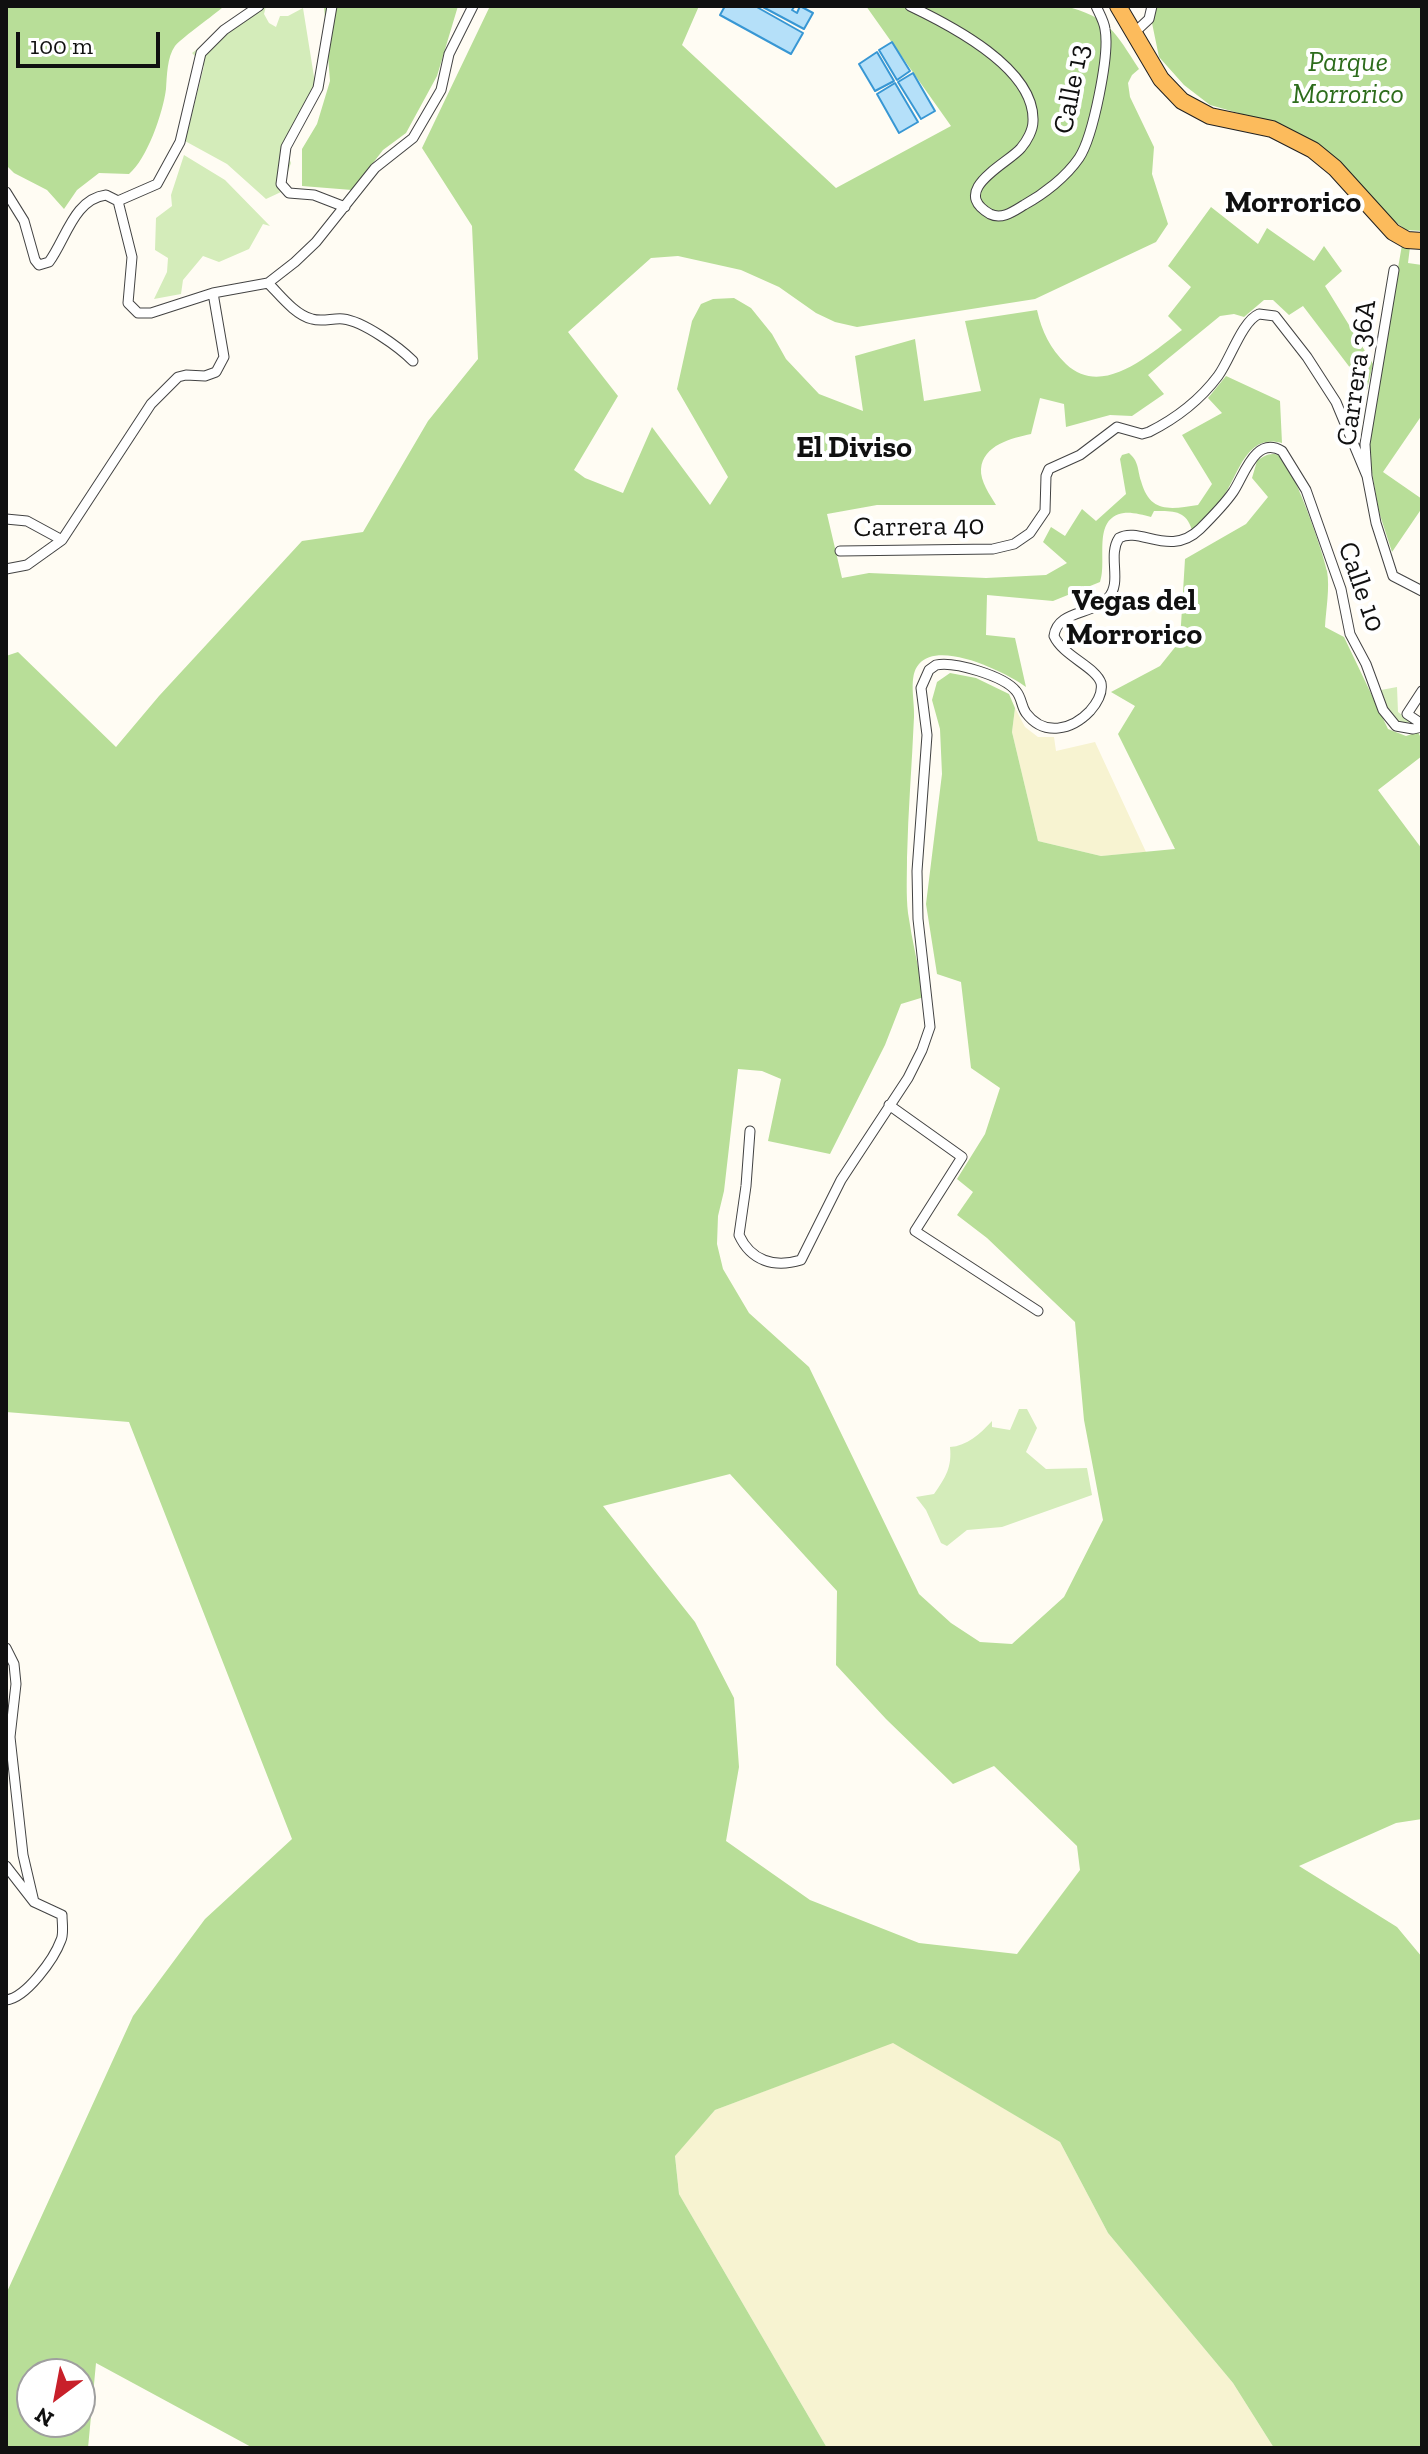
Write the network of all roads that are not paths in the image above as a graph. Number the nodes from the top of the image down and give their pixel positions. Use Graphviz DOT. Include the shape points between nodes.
graph roads {
  1 [pos="259,6"];
  2 [pos="332,6"];
  3 [pos="473,6"];
  4 [pos="910,6"];
  5 [pos="1118,6"];
  6 [pos="1152,6"];
  7 [pos="1094,7"];
  8 [pos="1134,33"];
  9 [pos="6,192"];
  10 [pos="118,201"];
  11 [pos="345,207"];
  12 [pos="1422,241"];
  13 [pos="1394,270"];
  14 [pos="268,283"];
  15 [pos="213,293"];
  16 [pos="413,361"];
  17 [pos="1367,476"];
  18 [pos="6,519"];
  19 [pos="62,540"];
  20 [pos="840,551"];
  21 [pos="6,569"];
  22 [pos="1422,591"];
  23 [pos="1422,691"];
  24 [pos="1422,725"];
  25 [pos="889,1105"];
  26 [pos="750,1131"];
  27 [pos="1038,1311"];
  28 [pos="6,1648"];
  29 [pos="6,1866"];
  30 [pos="34,1902"];
  31 [pos="6,2000"];
  1 -- 10 [label="street" via="201,53 180,142 157,184"];
  2 -- 11 [label="street" via="318,88 286,147 281,184 289,193 314,195"];
  3 -- 11 [label="street" via="428,115 413,138 375,168"];
  4 -- 7 [label="street, Calle 13" via="987,51 1026,91 1033,120 1028,137 1020,150 982,179 977,191 978,201 996,216 1033,200 1080,157 1103,71 1105,29"];
  5 -- 8 [label="highway"];
  6 -- 8 [label="street" via="1149,19"];
  8 -- 12 [label="highway" via="1161,79 1182,101 1210,116 1272,129 1313,150 1393,232"];
  9 -- 10 [label="street" via="24,221 39,265 49,262 89,200 106,195"];
  10 -- 15 [label="street" via="132,257 130,308 151,313"];
  11 -- 14 [label="street" via="316,242"];
  13 -- 17 [label="street, Carrera 36A" via="1365,444"];
  14 -- 15 [label="street"];
  14 -- 16 [label="street" via="300,314 358,323"];
  15 -- 19 [label="street" via="224,357 216,372 178,377 151,404"];
  17 -- 20 [label="street, Carrera 40" via="1336,402 1307,357 1275,316 1259,314 1247,322 1220,374 1184,410 1142,434 1117,427 1080,455 1049,469 1045,511 1023,539 993,549"];
  17 -- 22 [label="street, Carrera 36A" via="1393,576"];
  18 -- 19 [label="street" via="27,521"];
  19 -- 21 [label="street" via="27,565"];
  23 -- 24 [label="street, Calle 10" via="1407,714"];
  24 -- 25 [label="street, Calle 10" via="1396,726 1383,710 1350,634 1341,589 1306,490 1282,451 1268,447 1253,457 1232,494 1190,537 1167,542 1127,534 1119,538 1113,551 1111,595 1056,625 1058,645 1101,685 1081,720 1054,729 1036,723 1007,683 944,663 929,670 921,688 927,735 917,871 930,1027"];
  25 -- 26 [label="street" via="841,1180 807,1252 788,1264 761,1260 739,1235"];
  25 -- 27 [label="street" via="962,1157 915,1231"];
  28 -- 30 [label="street" via="14,1664 10,1737 23,1855"];
  29 -- 30 [label="street"];
  30 -- 31 [label="street" via="62,1915 63,1938 32,1984"];
}
